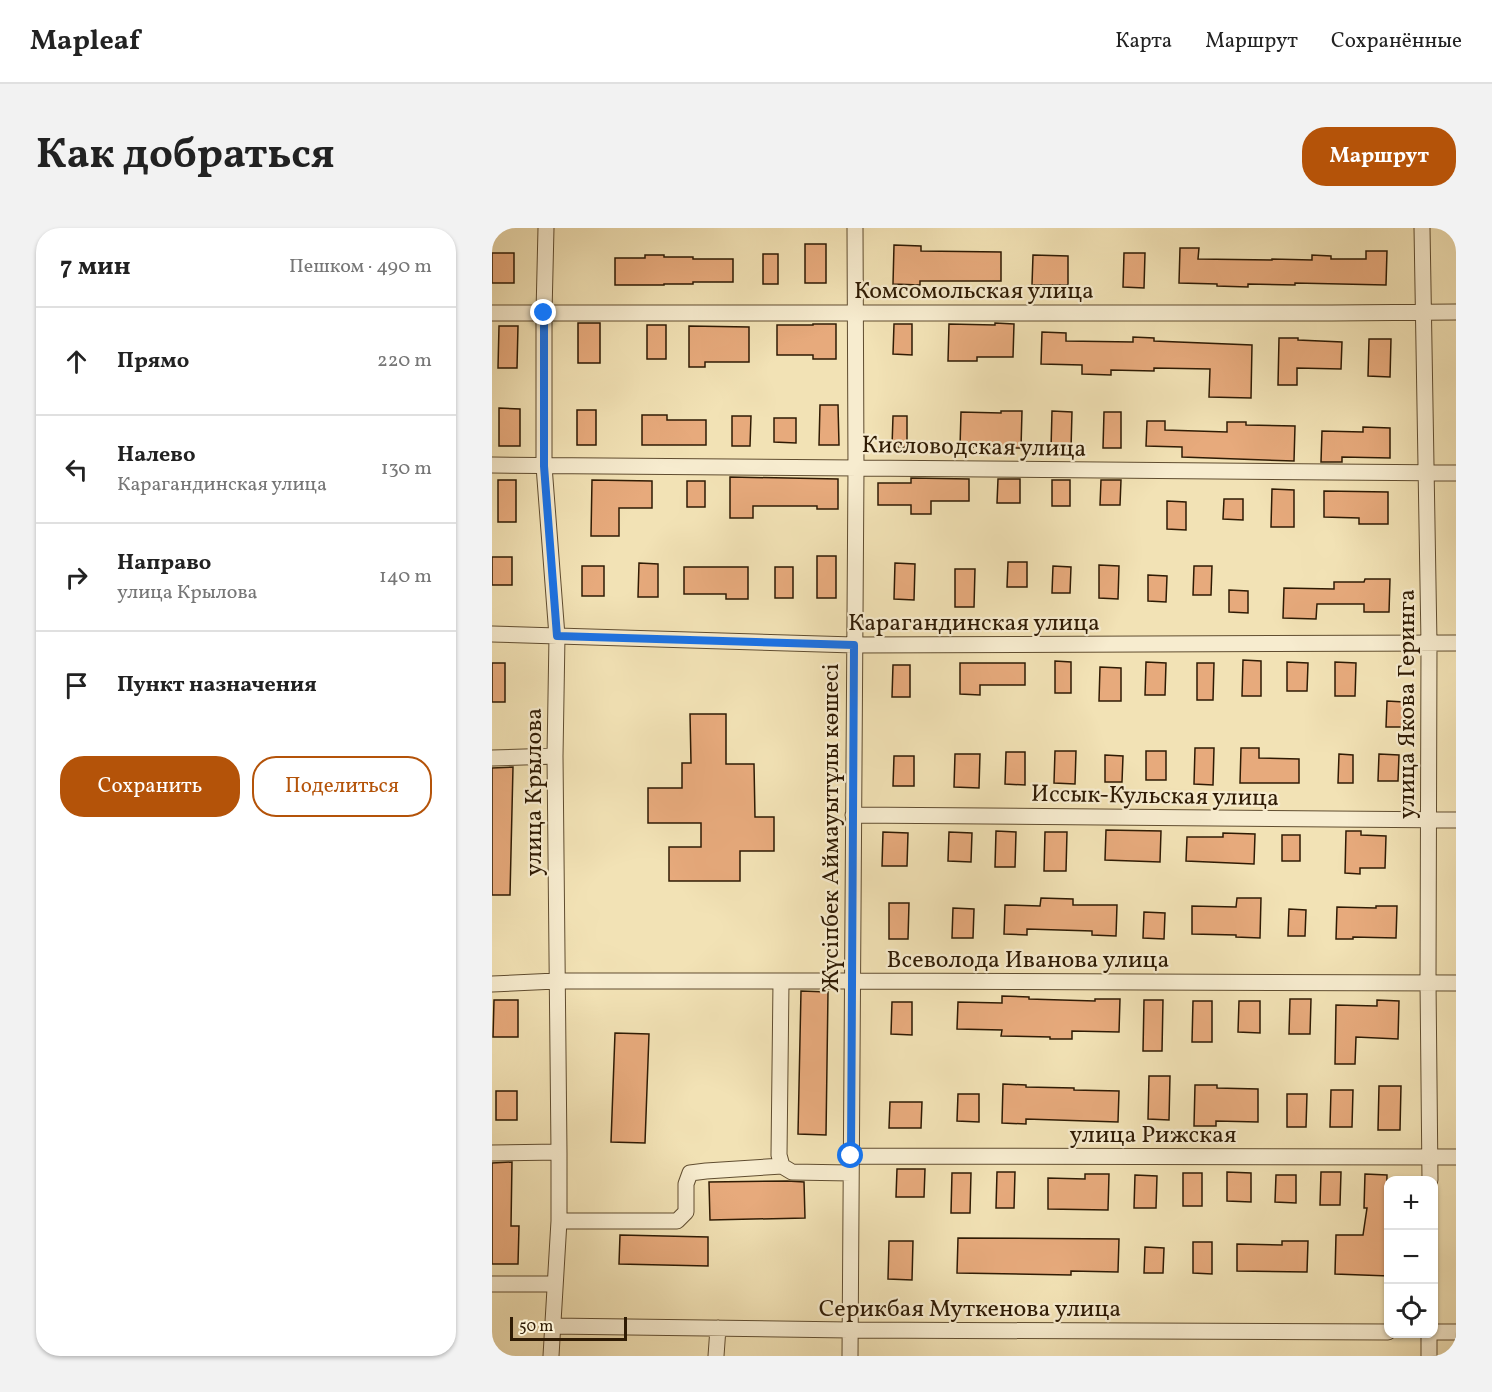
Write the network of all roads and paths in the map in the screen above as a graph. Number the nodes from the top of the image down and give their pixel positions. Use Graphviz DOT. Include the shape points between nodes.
graph roads {
  1 [pos="546,228"];
  2 [pos="855,228"];
  3 [pos="1422,228"];
  4 [pos="1424,312"];
  5 [pos="1456,312"];
  6 [pos="492,313"];
  7 [pos="544,313"];
  8 [pos="855,313"];
  9 [pos="492,465"];
  10 [pos="544,466"];
  11 [pos="856,468"];
  12 [pos="1426,473"];
  13 [pos="1456,474"];
  14 [pos="492,634"];
  15 [pos="557,636"];
  16 [pos="1429,643"];
  17 [pos="1456,643"];
  18 [pos="854,645"];
  19 [pos="555,756"];
  20 [pos="492,758"];
  21 [pos="853,815"];
  22 [pos="1428,820"];
  23 [pos="1456,820"];
  24 [pos="556,981"];
  25 [pos="852,981"];
  26 [pos="781,982"];
  27 [pos="1428,982"];
  28 [pos="1456,982"];
  29 [pos="492,984"];
  30 [pos="559,1152"];
  31 [pos="492,1153"];
  32 [pos="851,1156"];
  33 [pos="1430,1157"];
  34 [pos="1456,1157"];
  35 [pos="782,1166"];
  36 [pos="850,1173"];
  37 [pos="1430,1176"];
  38 [pos="559,1221"];
  39 [pos="492,1284"];
  40 [pos="554,1284"];
  41 [pos="552,1326"];
  42 [pos="718,1328"];
  43 [pos="849,1330"];
  44 [pos="1384,1332"];
  45 [pos="1438,1332"];
  46 [pos="1456,1332"];
  47 [pos="1429,1338"];
  48 [pos="551,1356"];
  49 [pos="717,1356"];
  50 [pos="849,1356"];
  51 [pos="1429,1356"];
  1 -- 7 [label="street, улица Крылова"];
  2 -- 8 [label="street, Жүсіпбек Аймауытұлы көшесі"];
  3 -- 4 [label="street, улица Якова Геринга"];
  4 -- 5 [label="street, Комсомольская улица"];
  4 -- 8 [label="street, Комсомольская улица"];
  4 -- 12 [label="street, улица Якова Геринга"];
  6 -- 7 [label="street, Комсомольская улица"];
  7 -- 8 [label="street, Комсомольская улица"];
  7 -- 10 [label="street, улица Крылова"];
  8 -- 11 [label="street, Жүсіпбек Аймауытұлы көшесі"];
  9 -- 10 [label="street, Кисловодская улица"];
  10 -- 11 [label="street, Кисловодская улица"];
  10 -- 15 [label="street, улица Крылова"];
  11 -- 12 [label="street, Кисловодская улица"];
  11 -- 18 [label="street, Жүсіпбек Аймауытұлы көшесі"];
  12 -- 13 [label="street, Кисловодская улица"];
  12 -- 16 [label="street, улица Якова Геринга"];
  14 -- 15 [label="street, Карагандинская улица"];
  15 -- 18 [label="street, Карагандинская улица"];
  15 -- 19 [label="street, улица Крылова"];
  16 -- 17 [label="street, Карагандинская улица"];
  16 -- 18 [label="street, Карагандинская улица"];
  16 -- 22 [label="street, улица Якова Геринга"];
  18 -- 21 [label="street, Жүсіпбек Аймауытұлы көшесі"];
  19 -- 20 [label="street"];
  19 -- 24 [label="street, улица Крылова"];
  21 -- 22 [label="street, Иссык-Кульская улица"];
  21 -- 25 [label="street, Жүсіпбек Аймауытұлы көшесі"];
  22 -- 23 [label="street, Иссык-Кульская улица"];
  22 -- 27 [label="street, улица Якова Геринга"];
  24 -- 26 [label="street, Всеволода Иванова улица"];
  24 -- 29 [label="street, Всеволода Иванова улица"];
  24 -- 30 [label="street, улица Крылова"];
  25 -- 26 [label="street, Всеволода Иванова улица"];
  25 -- 27 [label="street, Всеволода Иванова улица"];
  25 -- 32 [label="street, Жүсіпбек Аймауытұлы көшесі"];
  26 -- 35 [label="street"];
  27 -- 28 [label="street, Всеволода Иванова улица"];
  27 -- 33 [label="street, улица Якова Геринга"];
  30 -- 31 [label="street"];
  30 -- 38 [label="street, улица Крылова"];
  32 -- 33 [label="street, улица Рижская"];
  32 -- 36 [label="street, Жүсіпбек Аймауытұлы көшесі"];
  33 -- 34 [label="street, улица Рижская"];
  33 -- 37 [label="street, улица Якова Геринга"];
  35 -- 36 [label="street" via="792,1172"];
  35 -- 38 [label="street" via="690,1173 686,1212 677,1221"];
  36 -- 43 [label="street, Жүсіпбек Аймауытұлы көшесі"];
  38 -- 40 [label="street, улица Крылова"];
  39 -- 40 [label="street"];
  40 -- 41 [label="street, улица Крылова"];
  41 -- 42 [label="street, Серикбая Муткенова улица"];
  41 -- 48 [label="street, улица Крылова"];
  42 -- 43 [label="street, Серикбая Муткенова улица"];
  42 -- 49 [label="street"];
  43 -- 44 [label="street, Серикбая Муткенова улица"];
  43 -- 50 [label="street, Жүсіпбек Аймауытұлы көшесі"];
  45 -- 46 [label="street"];
  47 -- 51 [label="street"];
}
